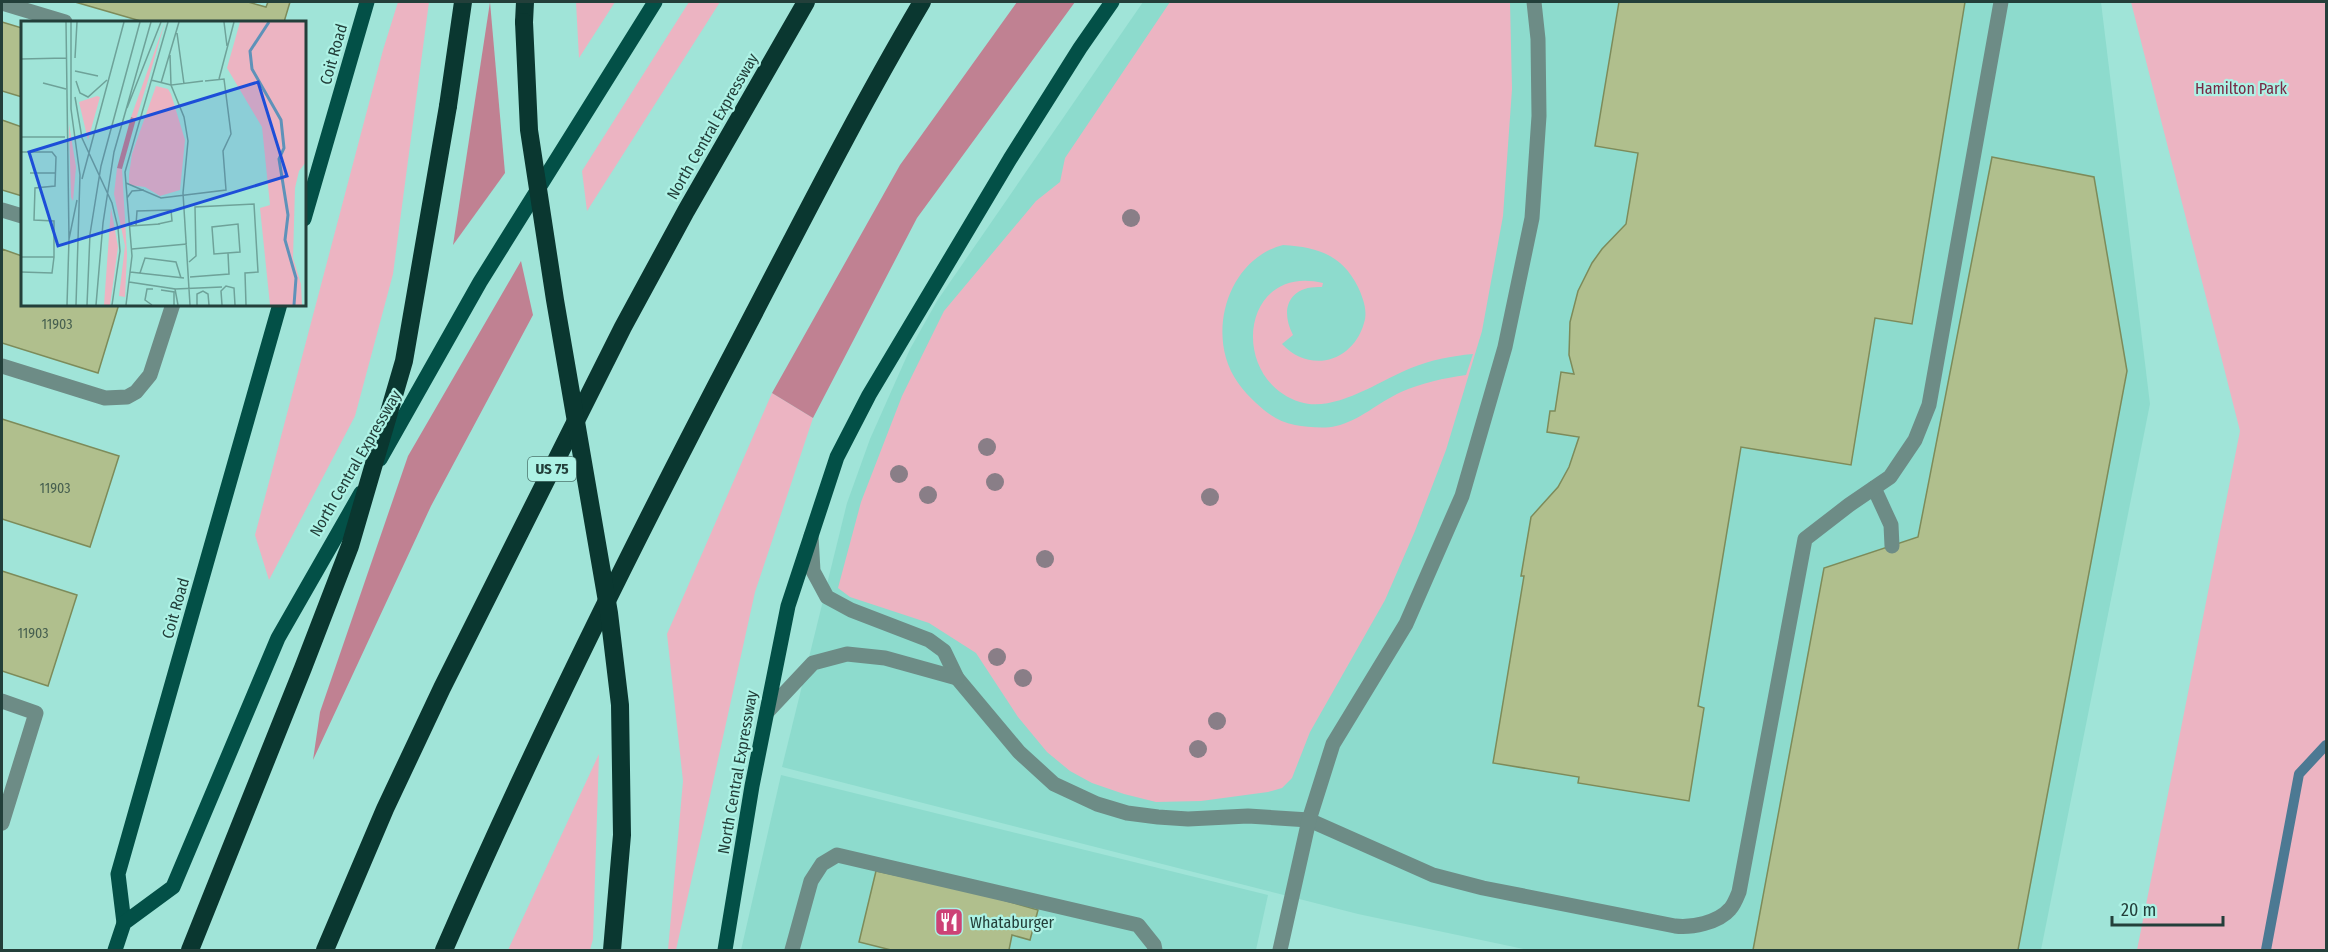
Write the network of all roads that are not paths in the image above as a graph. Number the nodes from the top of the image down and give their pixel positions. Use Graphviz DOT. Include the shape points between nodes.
graph roads {
  1 [pos="367,2"];
  2 [pos="463,2"];
  3 [pos="525,2"];
  4 [pos="655,2"];
  5 [pos="806,2"];
  6 [pos="922,2"];
  7 [pos="1112,2"];
  8 [pos="1534,2"];
  9 [pos="2001,2"];
  10 [pos="2,3"];
  11 [pos="62,21"];
  12 [pos="2,210"];
  13 [pos="306,212"];
  14 [pos="21,216"];
  15 [pos="172,306"];
  16 [pos="279,306"];
  17 [pos="2,366"];
  18 [pos="1874,488"];
  19 [pos="811,534"];
  20 [pos="1892,546"];
  21 [pos="957,678"];
  22 [pos="2,701"];
  23 [pos="767,712"];
  24 [pos="1309,820"];
  25 [pos="2,823"];
  26 [pos="124,923"];
  27 [pos="115,951"];
  28 [pos="190,951"];
  29 [pos="325,951"];
  30 [pos="444,951"];
  31 [pos="612,951"];
  32 [pos="726,951"];
  33 [pos="792,951"];
  34 [pos="1155,951"];
  35 [pos="1280,951"];
  1 -- 13 [label="main road, Coit Road"];
  2 -- 28 [label="highway, bridge" via="404,361 350,546"];
  3 -- 31 [label="highway, bridge" via="529,130 609,613 620,705 622,835"];
  4 -- 26 [label="main road, North Central Expressway" via="480,282 278,638 173,887"];
  5 -- 29 [label="highway, North Central Expressway / US 75" via="686,211 560,452 385,809"];
  6 -- 30 [label="highway" via="663,486 479,869"];
  7 -- 19 [label="main road, North Central Expressway" via="1010,159 869,395 837,457"];
  8 -- 24 [label="lane" via="1539,116 1532,218 1503,356 1462,496 1406,624 1333,744"];
  9 -- 18 [label="lane" via="1929,405 1915,440 1890,477"];
  10 -- 11 [label="lane"];
  12 -- 14 [label="lane"];
  15 -- 17 [label="lane" via="150,375 145,384 127,397 105,398"];
  16 -- 26 [label="main road, Coit Road" via="118,874"];
  18 -- 20 [label="lane" via="1891,525"];
  18 -- 24 [label="lane" via="1805,539 1739,892 1731,909 1720,917 1688,927 1483,888 1433,875"];
  19 -- 21 [label="lane" via="813,571 826,597 929,640 944,651"];
  19 -- 23 [label="main road, North Central Expressway" via="788,606"];
  21 -- 23 [label="lane" via="885,658 847,654 813,663"];
  21 -- 24 [label="lane" via="1019,752 1054,784 1097,804 1158,817"];
  22 -- 25 [label="lane" via="36,713"];
  23 -- 32 [label="main road, North Central Expressway"];
  24 -- 35 [label="lane"];
  26 -- 27 [label="main road"];
  33 -- 34 [label="lane" via="811,881 822,864 837,855 1138,925"];
}
